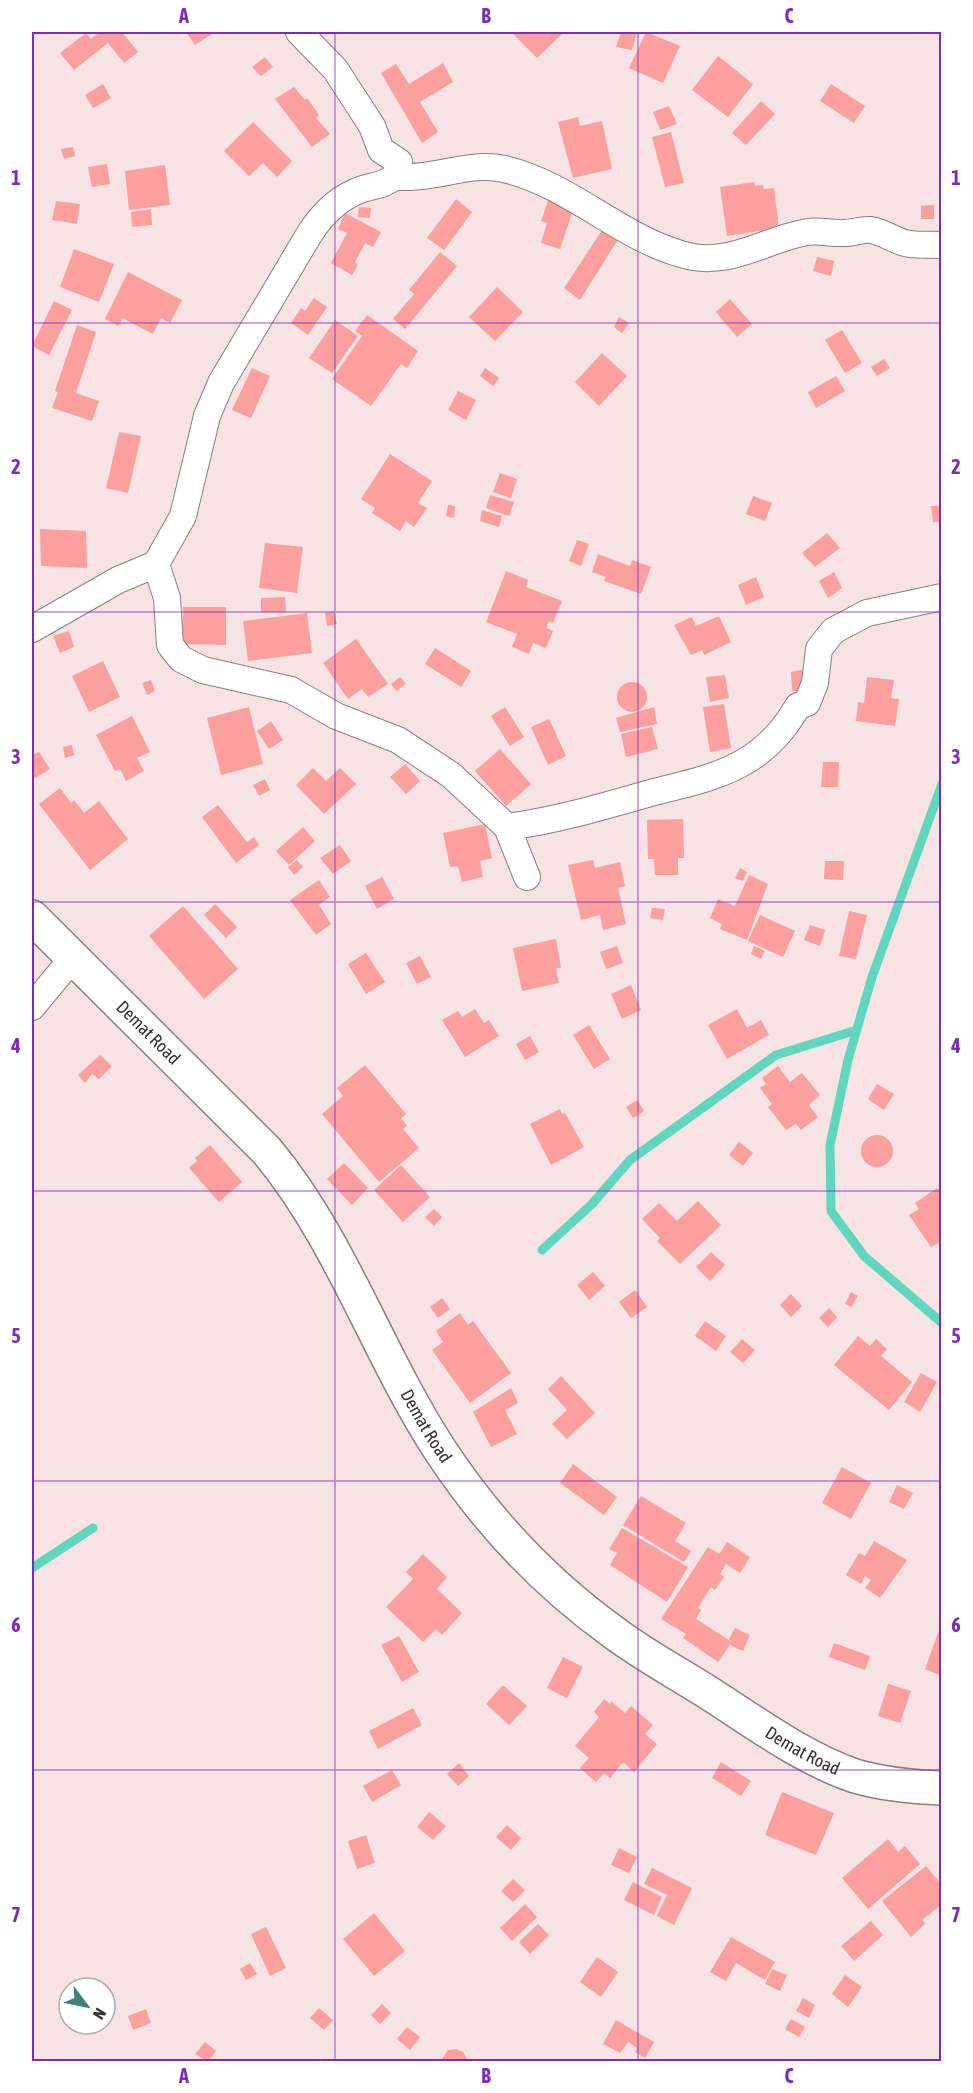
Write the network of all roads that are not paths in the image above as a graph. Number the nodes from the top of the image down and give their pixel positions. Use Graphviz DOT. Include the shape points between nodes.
graph roads {
  1 [pos="299,32"];
  2 [pos="398,174"];
  3 [pos="942,245"];
  4 [pos="156,564"];
  5 [pos="942,597"];
  6 [pos="32,629"];
  7 [pos="507,826"];
  8 [pos="527,877"];
  9 [pos="32,917"];
  10 [pos="72,958"];
  11 [pos="32,1007"];
  12 [pos="942,1788"];
  1 -- 2 [label="street" via="335,69 372,126 381,150 399,162"];
  2 -- 3 [label="street" via="421,178 477,165 502,168 544,184 670,250 696,257 746,253 809,232 870,230 906,244"];
  2 -- 4 [label="street" via="386,185 356,191 324,213 310,233 221,383 207,416 183,516"];
  4 -- 6 [label="street" via="118,580"];
  4 -- 7 [label="street" via="167,598 170,645 180,659 203,670 291,690 336,716 398,740 452,775"];
  5 -- 7 [label="street" via="867,613 833,631 819,649 815,683 807,703 798,706 768,746 747,760 705,779 548,821"];
  7 -- 8 [label="street"];
  9 -- 10 [label="street, Demat Road"];
  10 -- 11 [label="street"];
  10 -- 12 [label="street, Demat Road" via="267,1151 292,1181 438,1448 477,1503 541,1572 614,1633 790,1746 855,1776"];
}
